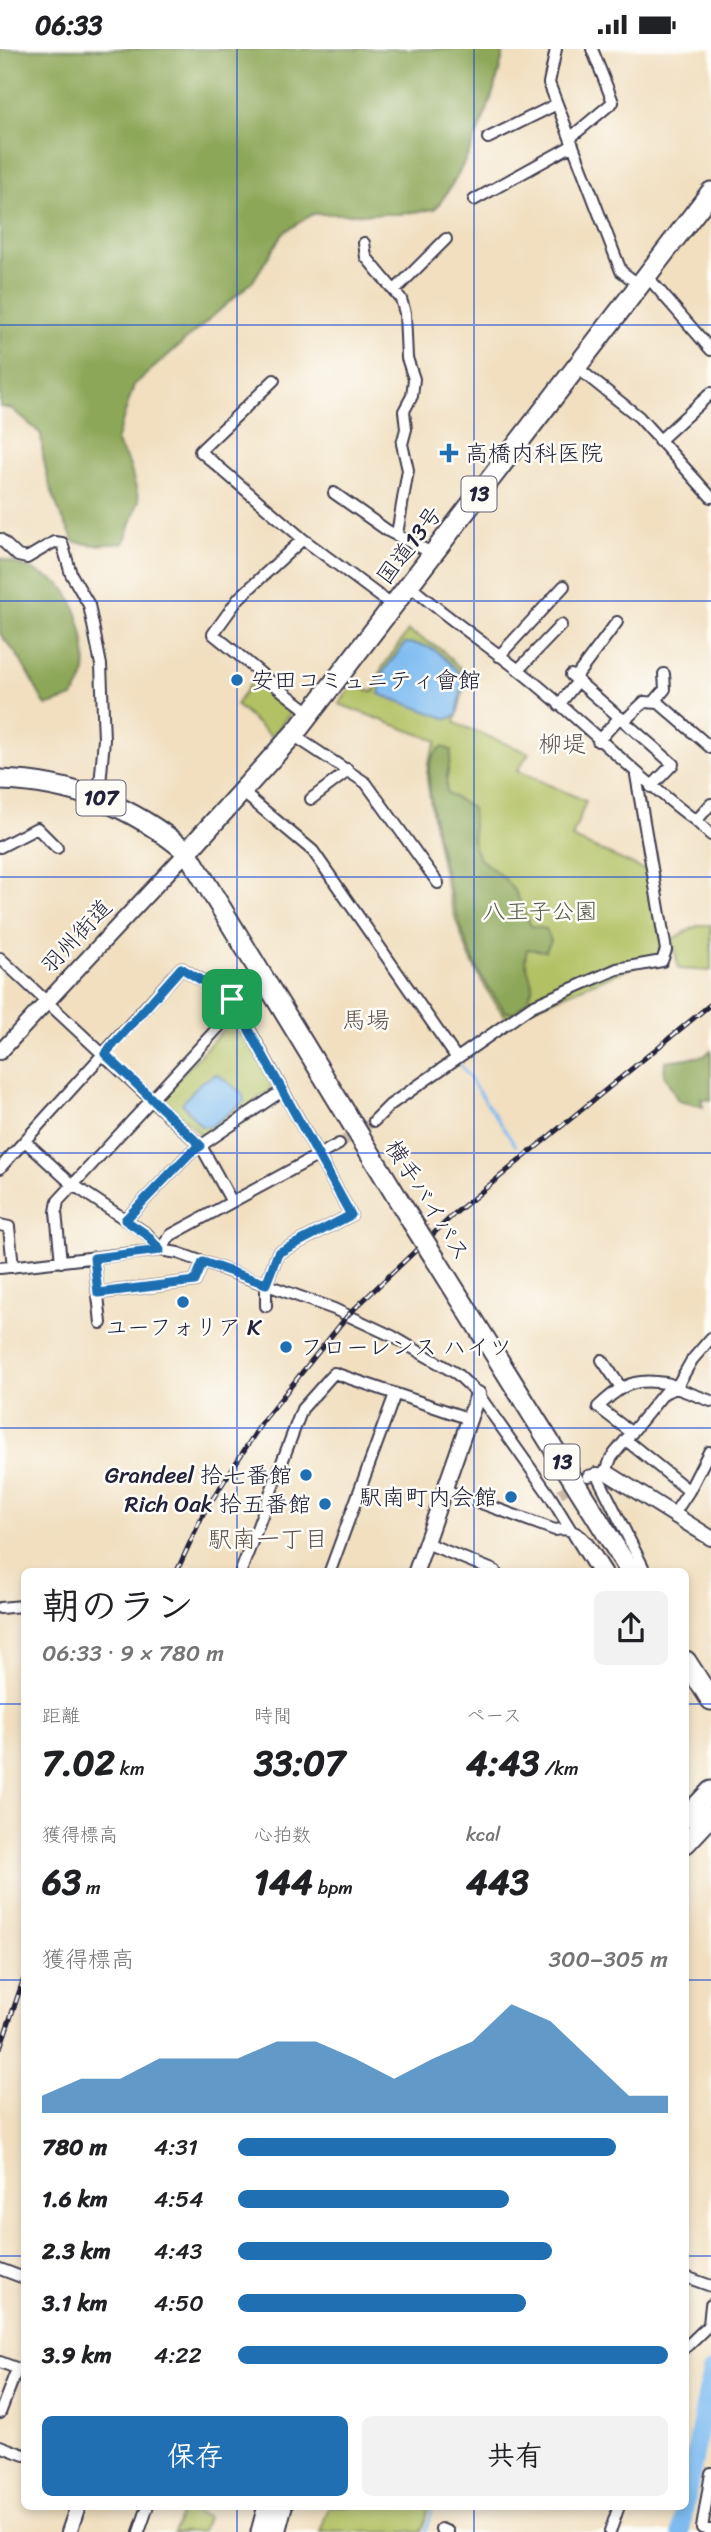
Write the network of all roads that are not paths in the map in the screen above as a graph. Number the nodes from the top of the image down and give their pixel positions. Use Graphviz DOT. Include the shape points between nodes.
graph roads {
  1 [pos="556,49"];
  2 [pos="592,49"];
  3 [pos="557,104"];
  4 [pos="488,138"];
  5 [pos="571,141"];
  6 [pos="711,192"];
  7 [pos="474,200"];
  8 [pos="446,239"];
  9 [pos="364,243"];
  10 [pos="642,280"];
  11 [pos="394,291"];
  12 [pos="711,350"];
  13 [pos="575,366"];
  14 [pos="274,380"];
  15 [pos="711,393"];
  16 [pos="659,441"];
  17 [pos="334,493"];
  18 [pos="711,496"];
  19 [pos="397,534"];
  20 [pos="0,539"];
  21 [pos="303,539"];
  22 [pos="434,554"];
  23 [pos="410,586"];
  24 [pos="564,586"];
  25 [pos="393,606"];
  26 [pos="617,622"];
  27 [pos="561,625"];
  28 [pos="499,656"];
  29 [pos="518,670"];
  30 [pos="664,674"];
  31 [pos="575,678"];
  32 [pos="654,702"];
  33 [pos="559,705"];
  34 [pos="311,713"];
  35 [pos="622,719"];
  36 [pos="293,735"];
  37 [pos="598,741"];
  38 [pos="711,748"];
  39 [pos="347,769"];
  40 [pos="636,775"];
  41 [pos="0,782"];
  42 [pos="651,787"];
  43 [pos="241,792"];
  44 [pos="99,797"];
  45 [pos="311,799"];
  46 [pos="711,804"];
  47 [pos="696,821"];
  48 [pos="711,835"];
  49 [pos="0,847"];
  50 [pos="57,848"];
  51 [pos="187,852"];
  52 [pos="438,883"];
  53 [pos="0,958"];
  54 [pos="47,1001"];
  55 [pos="237,1007"];
  56 [pos="0,1052"];
  57 [pos="105,1054"];
  58 [pos="456,1057"];
  59 [pos="282,1091"];
  60 [pos="152,1098"];
  61 [pos="374,1121"];
  62 [pos="25,1141"];
  63 [pos="339,1144"];
  64 [pos="201,1146"];
  65 [pos="317,1157"];
  66 [pos="0,1168"];
  67 [pos="72,1184"];
  68 [pos="232,1202"];
  69 [pos="125,1220"];
  70 [pos="0,1225"];
  71 [pos="160,1250"];
  72 [pos="94,1258"];
  73 [pos="61,1262"];
  74 [pos="203,1262"];
  75 [pos="13,1267"];
  76 [pos="0,1268"];
  77 [pos="266,1284"];
  78 [pos="98,1293"];
  79 [pos="266,1307"];
  80 [pos="102,1323"];
  81 [pos="711,1338"];
  82 [pos="602,1360"];
  83 [pos="620,1386"];
  84 [pos="676,1388"];
  85 [pos="395,1394"];
  86 [pos="478,1394"];
  87 [pos="711,1401"];
  88 [pos="470,1419"];
  89 [pos="629,1436"];
  90 [pos="709,1452"];
  91 [pos="597,1473"];
  92 [pos="445,1490"];
  93 [pos="689,1490"];
  94 [pos="674,1514"];
  95 [pos="567,1527"];
  96 [pos="711,1538"];
  97 [pos="426,1543"];
  98 [pos="242,1568"];
  99 [pos="331,1568"];
  100 [pos="417,1568"];
  101 [pos="488,1568"];
  102 [pos="594,1568"];
  103 [pos="605,1568"];
  104 [pos="628,1568"];
  105 [pos="643,1568"];
  106 [pos="21,1606"];
  107 [pos="0,1608"];
  108 [pos="689,1666"];
  109 [pos="711,1700"];
  110 [pos="711,1791"];
  111 [pos="689,1814"];
  112 [pos="711,1816"];
  113 [pos="689,1840"];
  114 [pos="0,2269"];
  115 [pos="21,2277"];
  116 [pos="689,2278"];
  117 [pos="711,2286"];
  118 [pos="711,2305"];
  119 [pos="710,2324"];
  120 [pos="689,2340"];
  121 [pos="0,2363"];
  122 [pos="21,2370"];
  123 [pos="0,2413"];
  124 [pos="0,2446"];
  125 [pos="21,2454"];
  126 [pos="711,2473"];
  127 [pos="77,2510"];
  128 [pos="147,2510"];
  129 [pos="267,2510"];
  130 [pos="281,2510"];
  131 [pos="618,2510"];
  132 [pos="705,2530"];
  133 [pos="73,2531"];
  134 [pos="139,2532"];
  135 [pos="261,2532"];
  136 [pos="275,2532"];
  137 [pos="610,2532"];
  1 -- 3 [label="street" via="548,74"];
  2 -- 5 [label="street" via="613,102"];
  3 -- 4 [label="street"];
  3 -- 5 [label="street"];
  5 -- 7 [label="street"];
  5 -- 10 [label="street" via="621,271"];
  6 -- 10 [label="highway, 国道13号 / 13"];
  8 -- 11 [label="street"];
  9 -- 11 [label="street" via="366,257"];
  10 -- 12 [label="street"];
  10 -- 13 [label="highway, 国道13号 / 13"];
  11 -- 19 [label="street" via="405,313 407,358 414,379 404,411 402,444 408,470"];
  13 -- 16 [label="street" via="639,417"];
  13 -- 22 [label="highway, 国道13号 / 13"];
  14 -- 21 [label="street" via="200,451"];
  15 -- 16 [label="street"];
  16 -- 18 [label="street"];
  17 -- 19 [label="street"];
  19 -- 22 [label="street"];
  20 -- 44 [label="street" via="18,556 27,558 54,542 62,544 71,575 89,605 101,665 104,739"];
  21 -- 25 [label="street"];
  21 -- 34 [label="street" via="239,598 213,634"];
  22 -- 23 [label="highway, 国道13号 / 13"];
  23 -- 25 [label="highway, 国道13号 / 13"];
  23 -- 28 [label="street"];
  24 -- 28 [label="street"];
  25 -- 34 [label="highway, 国道13号 / 13"];
  26 -- 31 [label="street"];
  27 -- 29 [label="street"];
  28 -- 29 [label="street"];
  29 -- 33 [label="street"];
  30 -- 32 [label="street" via="664,689"];
  31 -- 33 [label="street"];
  31 -- 35 [label="street"];
  32 -- 35 [label="street" via="645,702"];
  32 -- 38 [label="street"];
  33 -- 37 [label="street"];
  34 -- 36 [label="highway, 国道13号 / 13"];
  35 -- 37 [label="street"];
  35 -- 42 [label="street" via="673,764"];
  36 -- 39 [label="street"];
  36 -- 43 [label="highway, 国道13号 / 13"];
  37 -- 40 [label="street"];
  39 -- 45 [label="street"];
  39 -- 52 [label="street" via="366,783"];
  40 -- 42 [label="street"];
  40 -- 58 [label="street" via="666,950 662,961 617,969 532,1006"];
  41 -- 44 [label="highway, 107" via="43,783"];
  42 -- 47 [label="street"];
  43 -- 51 [label="highway, 国道13号 / 13"];
  43 -- 58 [label="street" via="313,851"];
  44 -- 51 [label="highway, 107"];
  46 -- 47 [label="street"];
  47 -- 48 [label="street"];
  49 -- 50 [label="street" via="37,828"];
  51 -- 54 [label="street, 羽州街道"];
  51 -- 104 [label="highway, 横手バイパス / 13, bridge"];
  53 -- 54 [label="street"];
  54 -- 56 [label="street, 羽州街道"];
  54 -- 57 [label="street"];
  55 -- 57 [label="street" via="232,999 181,968"];
  55 -- 59 [label="street"];
  55 -- 60 [label="street"];
  57 -- 60 [label="street"];
  57 -- 62 [label="street"];
  58 -- 61 [label="street"];
  59 -- 64 [label="street"];
  59 -- 65 [label="street"];
  60 -- 64 [label="street"];
  60 -- 67 [label="street"];
  62 -- 66 [label="street"];
  62 -- 67 [label="street"];
  63 -- 65 [label="street"];
  64 -- 68 [label="street"];
  64 -- 69 [label="street"];
  65 -- 68 [label="street"];
  65 -- 77 [label="street" via="351,1215 278,1253"];
  67 -- 69 [label="street"];
  67 -- 73 [label="street" via="55,1212"];
  68 -- 71 [label="street" via="172,1235"];
  69 -- 71 [label="street"];
  70 -- 75 [label="street" via="9,1227"];
  71 -- 72 [label="street"];
  71 -- 74 [label="street"];
  72 -- 73 [label="street"];
  72 -- 78 [label="street"];
  73 -- 75 [label="street"];
  74 -- 77 [label="street"];
  74 -- 78 [label="street" via="195,1281"];
  75 -- 76 [label="street"];
  77 -- 79 [label="street"];
  77 -- 86 [label="street" via="392,1336 457,1374"];
  78 -- 80 [label="street"];
  81 -- 84 [label="street"];
  82 -- 83 [label="street"];
  83 -- 84 [label="street" via="641,1380"];
  83 -- 89 [label="street" via="598,1407"];
  84 -- 87 [label="street"];
  84 -- 89 [label="street" via="664,1393"];
  85 -- 88 [label="street"];
  85 -- 98 [label="street" via="334,1373 302,1409"];
  85 -- 99 [label="street"];
  86 -- 88 [label="street"];
  86 -- 95 [label="street" via="555,1495"];
  88 -- 92 [label="street"];
  89 -- 91 [label="street"];
  89 -- 93 [label="street"];
  90 -- 93 [label="street"];
  91 -- 94 [label="street"];
  91 -- 105 [label="street"];
  92 -- 95 [label="street" via="555,1530"];
  92 -- 97 [label="street"];
  93 -- 94 [label="street"];
  94 -- 96 [label="street"];
  95 -- 102 [label="street"];
  95 -- 103 [label="street" via="581,1534"];
  97 -- 100 [label="street"];
  97 -- 101 [label="street"];
  106 -- 107 [label="street"];
  108 -- 109 [label="highway"];
  110 -- 111 [label="highway"];
  112 -- 113 [label="highway"];
  114 -- 115 [label="street"];
  116 -- 117 [label="street"];
  118 -- 119 [label="street"];
  119 -- 120 [label="street"];
  121 -- 122 [label="street"];
  122 -- 123 [label="street"];
  124 -- 125 [label="street"];
  126 -- 132 [label="street"];
  127 -- 133 [label="street"];
  128 -- 134 [label="street"];
  129 -- 135 [label="highway"];
  130 -- 136 [label="highway"];
  131 -- 137 [label="street"];
}
